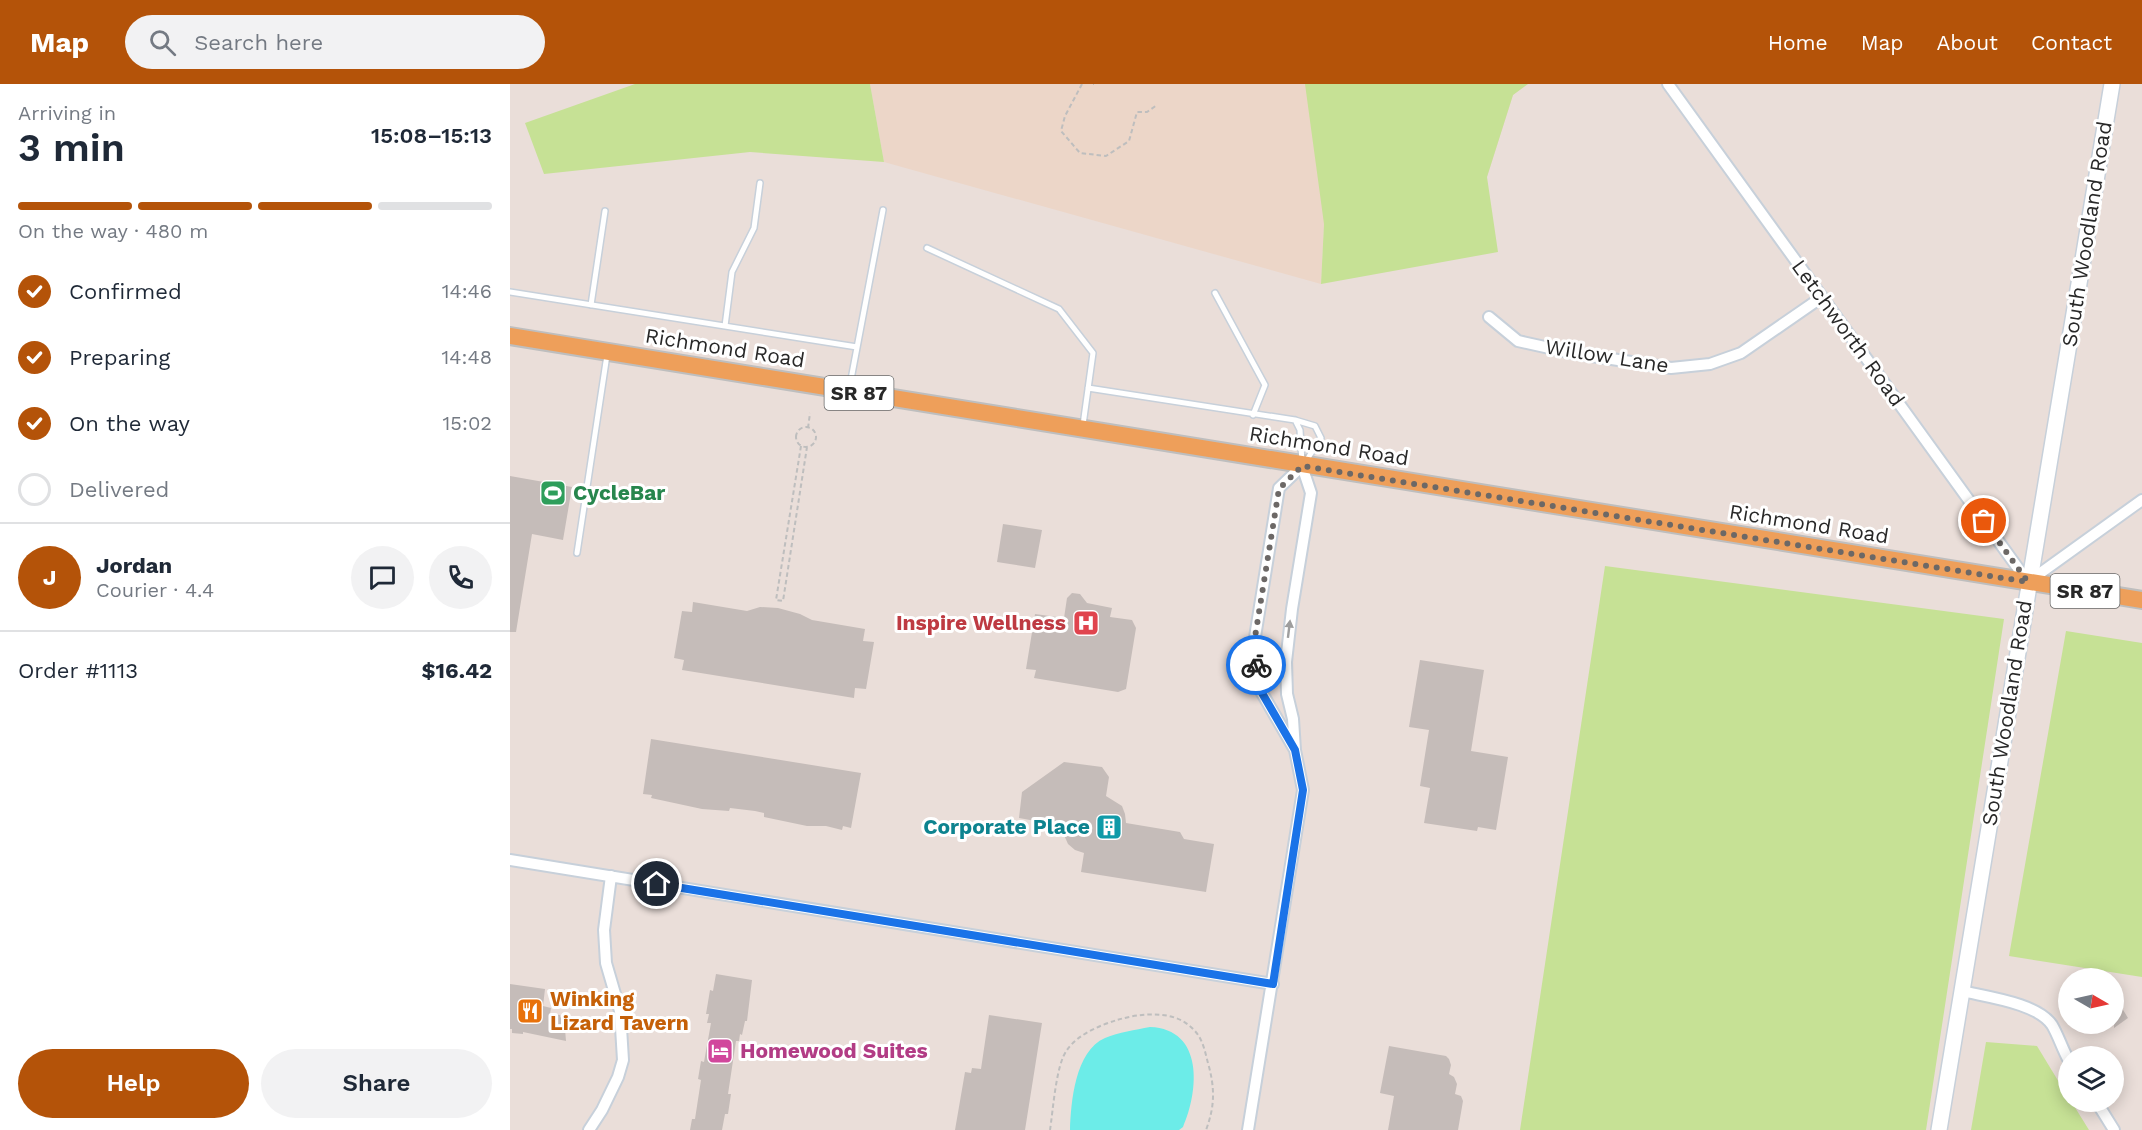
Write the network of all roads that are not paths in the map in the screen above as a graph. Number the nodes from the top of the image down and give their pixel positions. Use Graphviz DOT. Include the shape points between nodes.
graph roads {
  1 [pos="1668,84"];
  2 [pos="2112,84"];
  3 [pos="760,183"];
  4 [pos="883,210"];
  5 [pos="605,211"];
  6 [pos="927,248"];
  7 [pos="510,292"];
  8 [pos="1215,293"];
  9 [pos="1822,297"];
  10 [pos="591,305"];
  11 [pos="1489,317"];
  12 [pos="725,326"];
  13 [pos="510,336"];
  14 [pos="857,347"];
  15 [pos="608,352"];
  16 [pos="1088,388"];
  17 [pos="848,391"];
  18 [pos="1253,415"];
  19 [pos="1294,420"];
  20 [pos="1083,429"];
  21 [pos="1302,466"];
  22 [pos="2142,500"];
  23 [pos="577,552"];
  24 [pos="2028,582"];
  25 [pos="2142,600"];
  26 [pos="1295,750"];
  27 [pos="510,860"];
  28 [pos="611,876"];
  29 [pos="1273,984"];
  30 [pos="1962,991"];
  31 [pos="2061,1046"];
  32 [pos="2103,1112"];
  33 [pos="589,1130"];
  34 [pos="1248,1130"];
  35 [pos="1939,1130"];
  36 [pos="2114,1130"];
  1 -- 9 [label="street, Letchworth Road"];
  2 -- 24 [label="street, South Woodland Road"];
  3 -- 12 [label="lane" via="754,228 732,272"];
  4 -- 14 [label="lane"];
  5 -- 10 [label="lane"];
  6 -- 16 [label="lane" via="1059,309 1093,353"];
  7 -- 10 [label="lane"];
  8 -- 18 [label="lane" via="1265,384"];
  9 -- 11 [label="street, Willow Lane" via="1742,353 1710,364 1671,368 1518,341"];
  9 -- 24 [label="street, Letchworth Road"];
  10 -- 12 [label="lane"];
  12 -- 14 [label="lane"];
  13 -- 15 [label="main road, Richmond Road / SR 87"];
  14 -- 17 [label="lane"];
  15 -- 17 [label="main road, Richmond Road / SR 87"];
  15 -- 23 [label="lane"];
  16 -- 18 [label="lane"];
  16 -- 20 [label="lane"];
  17 -- 20 [label="main road, Richmond Road / SR 87"];
  18 -- 19 [label="lane"];
  19 -- 21 [label="lane" via="1300,430"];
  19 -- 21 [label="lane" via="1315,426 1321,438"];
  20 -- 21 [label="main road, Richmond Road / SR 87"];
  21 -- 24 [label="main road, Richmond Road / SR 87"];
  26 -- 21 [label="street, one-way" via="1286,662 1311,493"];
  21 -- 26 [label="street" via="1279,489 1255,637 1262,693"];
  22 -- 24 [label="street"];
  24 -- 25 [label="main road, Richmond Road / SR 87"];
  24 -- 30 [label="street, South Woodland Road"];
  26 -- 29 [label="street" via="1303,790"];
  27 -- 28 [label="street"];
  28 -- 29 [label="street"];
  28 -- 33 [label="street" via="604,930 606,963 620,1011 623,1060"];
  29 -- 34 [label="street"];
  30 -- 31 [label="street" via="2031,1008 2051,1024"];
  30 -- 35 [label="street, South Woodland Road"];
  32 -- 36 [label="street"];
}
